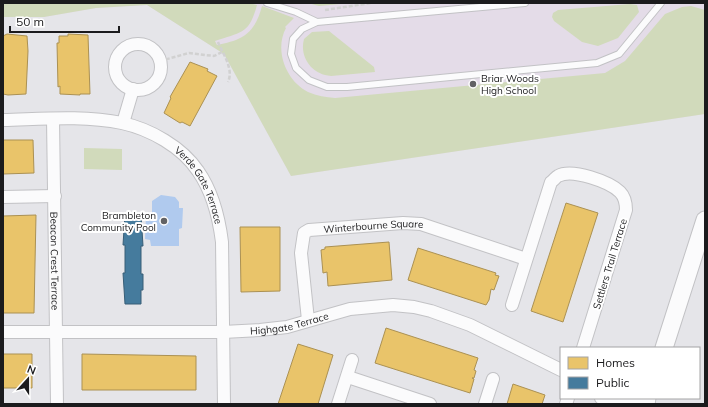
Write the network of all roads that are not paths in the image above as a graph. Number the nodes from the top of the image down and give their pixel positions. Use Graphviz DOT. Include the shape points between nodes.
graph roads {
  1 [pos="267,3"];
  2 [pos="525,3"];
  3 [pos="661,3"];
  4 [pos="316,22"];
  5 [pos="133,89"];
  6 [pos="53,119"];
  7 [pos="3,120"];
  8 [pos="122,123"];
  9 [pos="55,196"];
  10 [pos="3,197"];
  11 [pos="705,220"];
  12 [pos="526,259"];
  13 [pos="512,304"];
  14 [pos="308,320"];
  15 [pos="3,332"];
  16 [pos="57,332"];
  17 [pos="223,332"];
  18 [pos="583,347"];
  19 [pos="664,347"];
  20 [pos="352,360"];
  21 [pos="560,370"];
  22 [pos="348,377"];
  23 [pos="493,379"];
  24 [pos="604,399"];
  25 [pos="647,401"];
  26 [pos="58,404"];
  27 [pos="224,404"];
  28 [pos="338,404"];
  29 [pos="430,404"];
  30 [pos="485,404"];
  1 -- 4 [label="lane" via="296,12"];
  2 -- 4 [label="lane"];
  3 -- 4 [label="lane" via="619,54 597,63 347,87 327,87 309,80 296,68 292,54 293,39 302,29"];
  5 -- 5 [label="street" via="126,86 117,75 116,61 130,45 145,45 152,48 160,61 161,69 155,83 148,87"];
  5 -- 8 [label="street"];
  6 -- 7 [label="street, Verde Gate Terrace"];
  6 -- 8 [label="street, Verde Gate Terrace" via="87,118"];
  6 -- 9 [label="street, Beacon Crest Terrace"];
  8 -- 17 [label="street, Verde Gate Terrace" via="160,138 178,150 198,170 220,226"];
  9 -- 10 [label="street"];
  9 -- 16 [label="street, Beacon Crest Terrace"];
  11 -- 19 [label="main road"];
  12 -- 13 [label="street, Settlers Trail Terrace"];
  12 -- 14 [label="street, Winterbourne Square" via="421,224 309,230 304,234 301,253"];
  12 -- 18 [label="street, Settlers Trail Terrace" via="551,182 558,176 568,173 597,180 613,186 621,193 626,202 626,210"];
  14 -- 17 [label="street, Highgate Terrace" via="274,329"];
  14 -- 21 [label="street, Highgate Terrace" via="370,306 414,306 470,325"];
  15 -- 16 [label="street, Highgate Terrace"];
  16 -- 17 [label="street, Highgate Terrace"];
  16 -- 26 [label="street, Beacon Crest Terrace"];
  17 -- 27 [label="street, Verde Gate Terrace"];
  20 -- 22 [label="street"];
  22 -- 28 [label="street"];
  22 -- 29 [label="street"];
  23 -- 30 [label="street"];
  24 -- 25 [label="street" via="617,404"];
}
